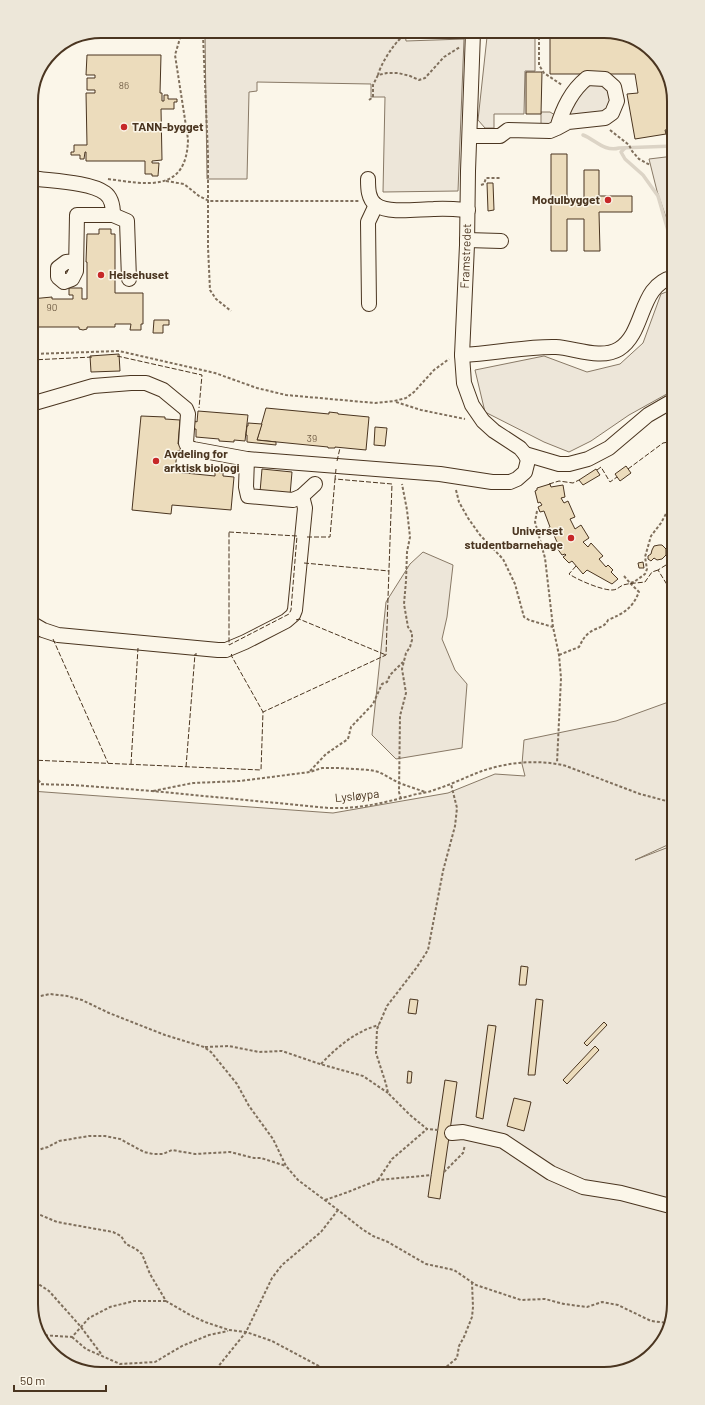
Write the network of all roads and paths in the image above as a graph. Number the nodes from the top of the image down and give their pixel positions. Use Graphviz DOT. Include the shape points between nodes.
graph roads {
  1 [pos="180,38"];
  2 [pos="203,38"];
  3 [pos="401,38"];
  4 [pos="470,38"];
  5 [pos="473,38"];
  6 [pos="539,38"];
  7 [pos="378,75"];
  8 [pos="573,91"];
  9 [pos="369,100"];
  10 [pos="596,119"];
  11 [pos="557,128"];
  12 [pos="470,136"];
  13 [pos="650,165"];
  14 [pos="102,178"];
  15 [pos="486,178"];
  16 [pos="500,178"];
  17 [pos="38,179"];
  18 [pos="368,179"];
  19 [pos="166,180"];
  20 [pos="209,201"];
  21 [pos="374,203"];
  22 [pos="468,210"];
  23 [pos="113,215"];
  24 [pos="467,240"];
  25 [pos="501,242"];
  26 [pos="76,261"];
  27 [pos="129,279"];
  28 [pos="667,279"];
  29 [pos="369,304"];
  30 [pos="231,311"];
  31 [pos="38,354"];
  32 [pos="462,355"];
  33 [pos="394,401"];
  34 [pos="38,402"];
  35 [pos="667,404"];
  36 [pos="470,420"];
  37 [pos="526,454"];
  38 [pos="247,459"];
  39 [pos="402,470"];
  40 [pos="454,476"];
  41 [pos="315,484"];
  42 [pos="302,496"];
  43 [pos="537,511"];
  44 [pos="667,512"];
  45 [pos="624,576"];
  46 [pos="630,583"];
  47 [pos="38,627"];
  48 [pos="553,627"];
  49 [pos="559,655"];
  50 [pos="404,660"];
  51 [pos="557,764"];
  52 [pos="310,772"];
  53 [pos="38,779"];
  54 [pos="399,783"];
  55 [pos="38,784"];
  56 [pos="43,784"];
  57 [pos="451,784"];
  58 [pos="152,791"];
  59 [pos="426,792"];
  60 [pos="400,799"];
  61 [pos="667,802"];
  62 [pos="38,997"];
  63 [pos="379,1025"];
  64 [pos="204,1047"];
  65 [pos="320,1064"];
  66 [pos="388,1093"];
  67 [pos="427,1129"];
  68 [pos="438,1130"];
  69 [pos="452,1133"];
  70 [pos="470,1133"];
  71 [pos="38,1150"];
  72 [pos="286,1166"];
  73 [pos="444,1172"];
  74 [pos="432,1174"];
  75 [pos="378,1180"];
  76 [pos="325,1200"];
  77 [pos="667,1206"];
  78 [pos="338,1210"];
  79 [pos="38,1214"];
  80 [pos="472,1283"];
  81 [pos="38,1284"];
  82 [pos="166,1301"];
  83 [pos="664,1323"];
  84 [pos="81,1327"];
  85 [pos="229,1330"];
  86 [pos="246,1332"];
  87 [pos="47,1337"];
  88 [pos="72,1337"];
  89 [pos="102,1356"];
  90 [pos="218,1367"];
  91 [pos="321,1367"];
  92 [pos="447,1367"];
  1 -- 19 [label="path" via="175,55 188,149 182,166"];
  2 -- 20 [label="path"];
  3 -- 7 [label="path" via="379,69"];
  4 -- 7 [label="path" via="444,57 425,78 419,80 398,73"];
  5 -- 12 [label="street, Framstredet"];
  6 -- 8 [label="path" via="541,70"];
  7 -- 9 [label="path" via="373,85 373,97"];
  8 -- 10 [label="street" via="587,78 605,79 614,87 617,101 612,113 605,118"];
  8 -- 11 [label="street" via="561,113"];
  10 -- 11 [label="street" via="568,122"];
  10 -- 13 [label="path" via="629,145 638,158"];
  11 -- 12 [label="street" via="550,131 508,130 500,136"];
  12 -- 22 [label="street, Framstredet"];
  14 -- 19 [label="path" via="150,184"];
  15 -- 16 [label="path"];
  17 -- 23 [label="street" via="87,186 105,193 113,204"];
  18 -- 21 [label="street" via="368,189"];
  19 -- 20 [label="path" via="184,184"];
  20 -- 21 [label="path"];
  20 -- 30 [label="path" via="210,290 216,299"];
  21 -- 22 [label="street" via="392,210"];
  21 -- 29 [label="street" via="368,222"];
  22 -- 24 [label="street, Framstredet"];
  23 -- 26 [label="street" via="78,215"];
  23 -- 27 [label="street" via="128,222"];
  24 -- 25 [label="street"];
  24 -- 32 [label="street, Framstredet"];
  28 -- 32 [label="street" via="650,294 630,339 613,352 602,354 542,347"];
  31 -- 33 [label="path" via="119,351 215,374 286,395 375,403"];
  32 -- 33 [label="path" via="447,359 410,395"];
  32 -- 37 [label="street, Framstredet" via="464,383 477,413 494,431"];
  33 -- 36 [label="path" via="421,410"];
  34 -- 38 [label="street" via="93,386 131,383 151,385 163,390 186,409 188,447"];
  35 -- 37 [label="street, Framstredet" via="648,416 609,448 588,459 559,464"];
  37 -- 40 [label="street" via="528,460 525,472 510,482"];
  38 -- 39 [label="street"];
  38 -- 42 [label="street" via="248,496 293,500"];
  39 -- 40 [label="street"];
  39 -- 50 [label="path" via="410,537 404,604 408,627 412,633 410,647"];
  40 -- 48 [label="path" via="458,502 475,528 503,559 515,584 524,617"];
  41 -- 42 [label="street"];
  42 -- 47 [label="street" via="305,508 294,615 240,644 226,650 218,650 58,635"];
  43 -- 48 [label="path" via="535,522 545,558"];
  44 -- 46 [label="path" via="651,536 645,557 647,569"];
  45 -- 46 [label="path"];
  46 -- 49 [label="path" via="639,592 629,609 590,632 579,647"];
  48 -- 49 [label="path"];
  49 -- 51 [label="path" via="561,678"];
  50 -- 52 [label="path" via="387,682 382,684 373,704 351,727 348,739 326,754"];
  50 -- 54 [label="path" via="402,676 406,693 400,716"];
  51 -- 57 [label="path, Lysløypa" via="538,762 503,766"];
  51 -- 61 [label="path, Lysløypa"];
  52 -- 54 [label="path" via="322,768 370,770"];
  52 -- 58 [label="path" via="240,781 192,783"];
  53 -- 56 [label="path"];
  54 -- 59 [label="path"];
  54 -- 60 [label="path"];
  55 -- 56 [label="path, Lysløypa"];
  56 -- 58 [label="path, Lysløypa"];
  57 -- 59 [label="path, Lysløypa"];
  57 -- 63 [label="path" via="457,808 455,826 443,871 428,950 387,1006"];
  58 -- 60 [label="path, Lysløypa" via="351,809"];
  59 -- 60 [label="path, Lysløypa"];
  62 -- 64 [label="path" via="50,994 74,998 165,1035"];
  63 -- 65 [label="path" via="357,1034"];
  63 -- 66 [label="path" via="376,1053"];
  64 -- 65 [label="path" via="229,1046 259,1052 282,1051"];
  64 -- 72 [label="path" via="237,1084 249,1106 273,1139"];
  65 -- 66 [label="path" via="363,1076"];
  66 -- 67 [label="path"];
  67 -- 68 [label="path"];
  67 -- 75 [label="path" via="392,1159"];
  69 -- 70 [label="street"];
  70 -- 73 [label="path" via="463,1153"];
  70 -- 77 [label="street" via="503,1141 551,1173 583,1187 621,1193"];
  71 -- 72 [label="path" via="59,1141 105,1136 120,1139 153,1154 163,1154 172,1150 196,1154 230,1152"];
  72 -- 76 [label="path" via="298,1180"];
  74 -- 75 [label="path"];
  75 -- 76 [label="path"];
  76 -- 78 [label="path"];
  78 -- 80 [label="path" via="373,1236 426,1264 454,1270"];
  78 -- 86 [label="path" via="321,1232 282,1265 272,1278"];
  79 -- 82 [label="path" via="57,1222 113,1232 121,1236 126,1244 142,1254"];
  80 -- 83 [label="path" via="521,1300 545,1299 587,1307 602,1302 618,1304 651,1321"];
  80 -- 92 [label="path" via="472,1318 459,1346 457,1358"];
  81 -- 84 [label="path" via="49,1291"];
  82 -- 84 [label="path" via="134,1301 110,1307 89,1318"];
  82 -- 85 [label="path" via="190,1315"];
  84 -- 88 [label="path"];
  84 -- 89 [label="path"];
  85 -- 86 [label="path"];
  85 -- 89 [label="path" via="182,1346 155,1362 120,1364"];
  86 -- 90 [label="path"];
  86 -- 91 [label="path" via="272,1340"];
  87 -- 88 [label="path"];
  88 -- 89 [label="path" via="86,1349"];
}
